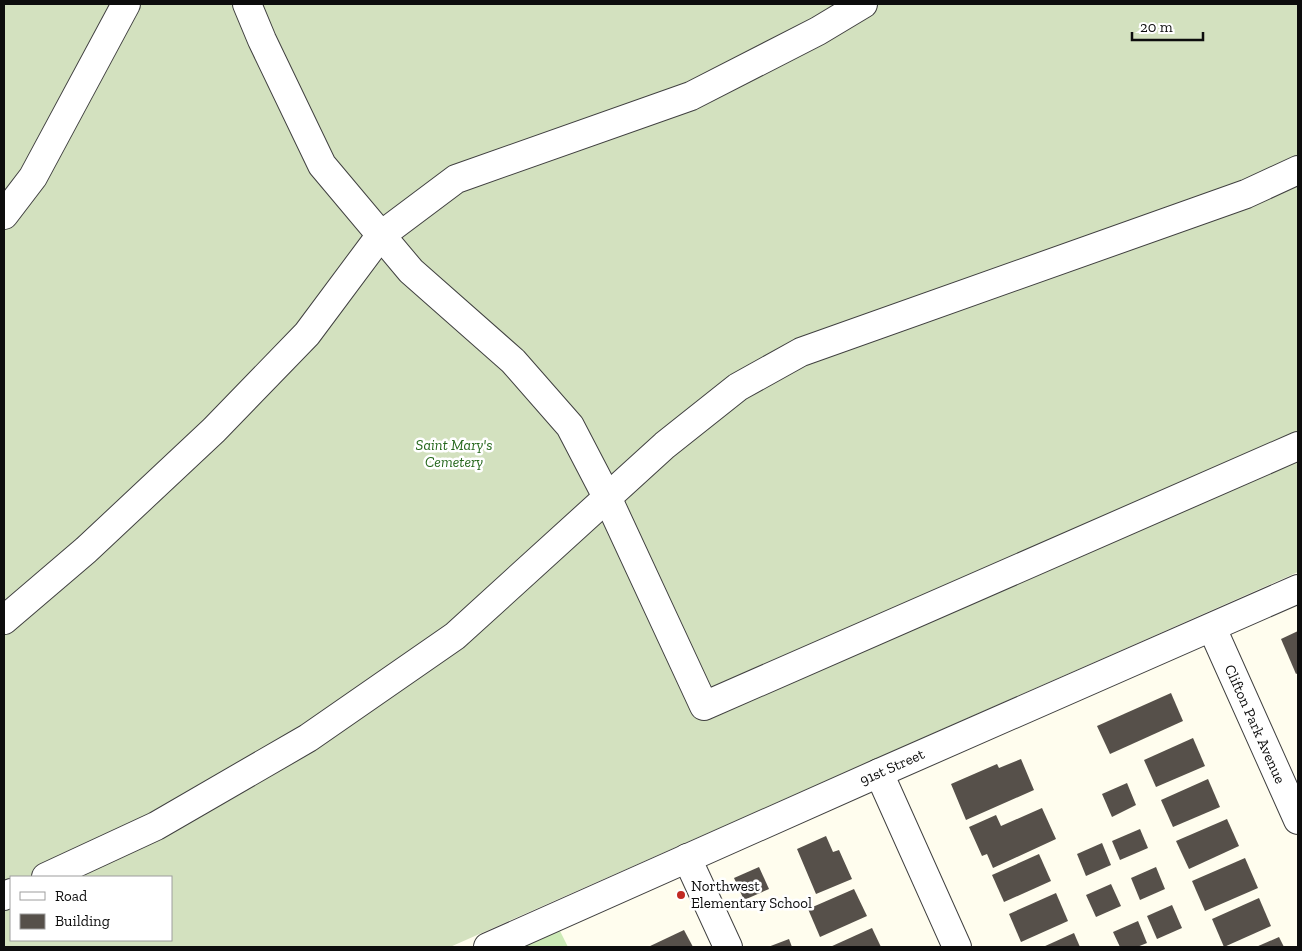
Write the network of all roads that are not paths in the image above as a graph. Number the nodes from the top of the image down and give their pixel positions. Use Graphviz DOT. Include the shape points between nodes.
graph roads {
  1 [pos="126,4"];
  2 [pos="247,4"];
  3 [pos="863,4"];
  4 [pos="1298,170"];
  5 [pos="4,215"];
  6 [pos="380,236"];
  7 [pos="1298,446"];
  8 [pos="607,497"];
  9 [pos="1298,589"];
  10 [pos="4,620"];
  11 [pos="1212,628"];
  12 [pos="879,773"];
  13 [pos="1298,820"];
  14 [pos="687,858"];
  15 [pos="48,876"];
  16 [pos="488,947"];
  17 [pos="728,947"];
  18 [pos="957,947"];
  1 -- 5 [label="street" via="33,177"];
  2 -- 6 [label="street" via="322,165"];
  3 -- 6 [label="street" via="818,31 691,96 456,178"];
  4 -- 8 [label="street" via="1246,194 801,352 738,387 665,445"];
  6 -- 8 [label="street" via="411,270 513,361 570,426"];
  6 -- 10 [label="street" via="307,334 214,430 86,550"];
  7 -- 8 [label="street" via="704,706"];
  8 -- 15 [label="street" via="454,636 308,738 156,826"];
  9 -- 11 [label="street, 91st Street"];
  11 -- 12 [label="street, 91st Street"];
  11 -- 13 [label="street, Clifton Park Avenue"];
  12 -- 14 [label="street, 91st Street"];
  12 -- 18 [label="street"];
  14 -- 16 [label="street, 91st Street"];
  14 -- 17 [label="street"];
}
